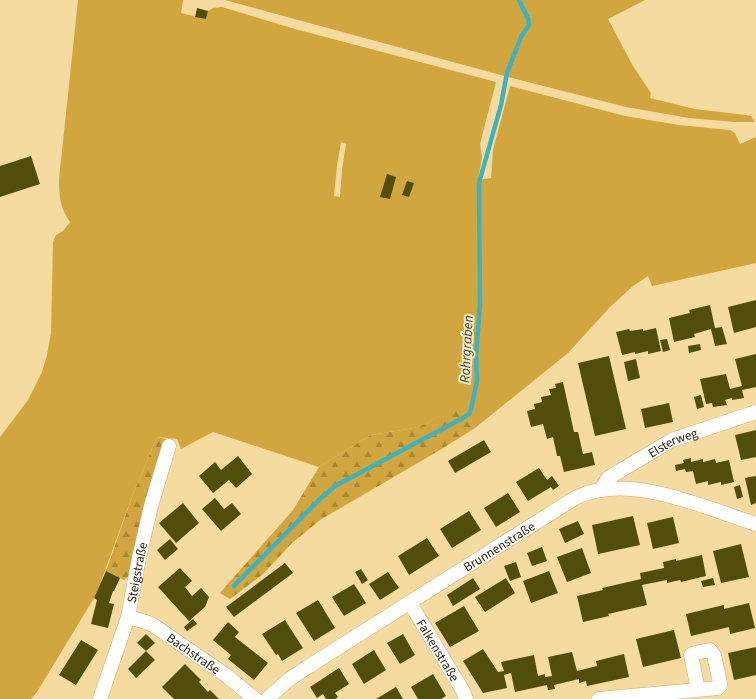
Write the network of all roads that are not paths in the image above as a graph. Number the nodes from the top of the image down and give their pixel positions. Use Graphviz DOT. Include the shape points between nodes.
graph roads {
  1 [pos="756,412"];
  2 [pos="170,446"];
  3 [pos="601,490"];
  4 [pos="756,524"];
  5 [pos="410,603"];
  6 [pos="128,617"];
  7 [pos="698,690"];
  8 [pos="100,699"];
  9 [pos="255,699"];
  10 [pos="267,699"];
  11 [pos="466,699"];
  12 [pos="599,699"];
  1 -- 3 [label="street, Elsterweg" via="672,440 608,478"];
  2 -- 6 [label="street, Steigstraße" via="151,506"];
  3 -- 4 [label="street, Brunnenstraße" via="634,490 662,494"];
  3 -- 5 [label="street, Brunnenstraße" via="575,498"];
  5 -- 10 [label="street, Brunnenstraße" via="292,677"];
  5 -- 11 [label="street, Falkenstraße"];
  6 -- 8 [label="street, Steigstraße"];
  6 -- 9 [label="street, Bachstraße" via="153,625 227,676"];
  7 -- 12 [label="street"];
}
